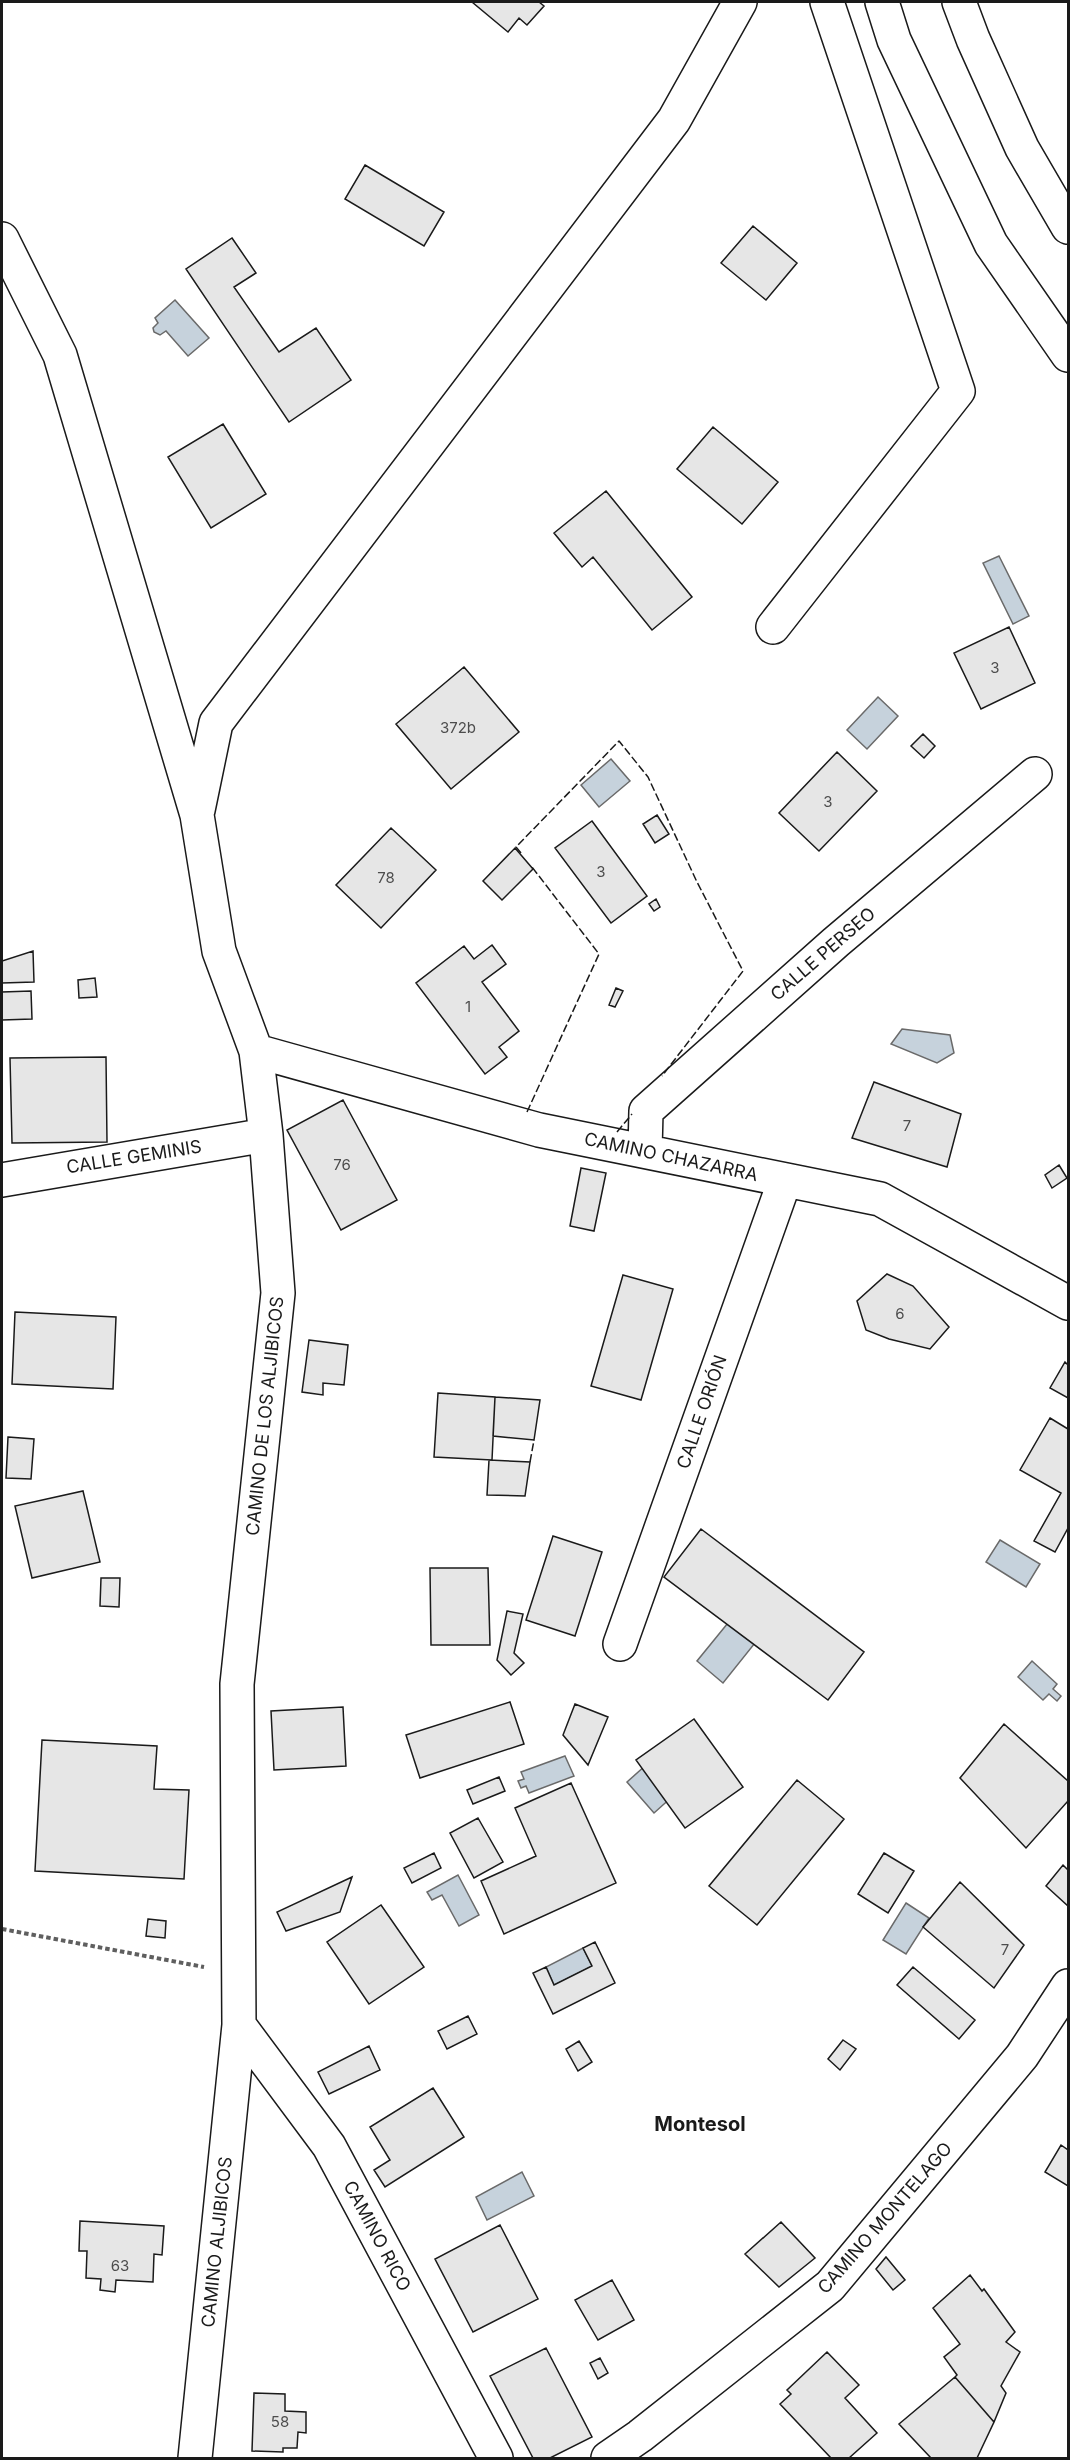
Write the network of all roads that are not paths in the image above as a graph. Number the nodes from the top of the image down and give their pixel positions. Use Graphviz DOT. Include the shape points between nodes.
graph roads {
  1 [pos="741,2"];
  2 [pos="827,2"];
  3 [pos="882,2"];
  4 [pos="959,2"];
  5 [pos="1068,227"];
  6 [pos="2,239"];
  7 [pos="1068,355"];
  8 [pos="773,627"];
  9 [pos="1035,774"];
  10 [pos="197,815"];
  11 [pos="256,1051"];
  12 [pos="266,1136"];
  13 [pos="645,1151"];
  14 [pos="2,1179"];
  15 [pos="785,1180"];
  16 [pos="1068,1303"];
  17 [pos="620,1644"];
  18 [pos="1068,1986"];
  19 [pos="239,2025"];
  20 [pos="195,2458"];
  21 [pos="496,2458"];
  22 [pos="608,2458"];
  1 -- 10 [label="street" via="674,120 216,723"];
  2 -- 8 [label="street" via="958,391"];
  3 -- 7 [label="street" via="894,40 991,244"];
  4 -- 5 [label="street" via="1022,148"];
  6 -- 10 [label="street" via="60,356"];
  9 -- 13 [label="street, CALLE PERSEO" via="836,942 646,1111"];
  10 -- 11 [label="street, CAMINO DE LOS ALJIBICOS" via="219,951"];
  11 -- 12 [label="street, CAMINO DE LOS ALJIBICOS"];
  11 -- 13 [label="street, CAMINO CHAZARRA" via="539,1130"];
  12 -- 14 [label="street, CALLE GEMINIS"];
  12 -- 19 [label="street, CAMINO DE LOS ALJIBICOS" via="278,1293 237,1684"];
  13 -- 15 [label="street, CAMINO CHAZARRA"];
  15 -- 16 [label="street, CAMINO CHAZARRA" via="880,1199"];
  15 -- 17 [label="street, CALLE ORIÓN"];
  18 -- 22 [label="street, CAMINO MONTELAGO" via="1022,2056 830,2286"];
  19 -- 20 [label="street, CAMINO ALJIBICOS"];
  19 -- 21 [label="street, CAMINO RICO" via="329,2146"];
}
